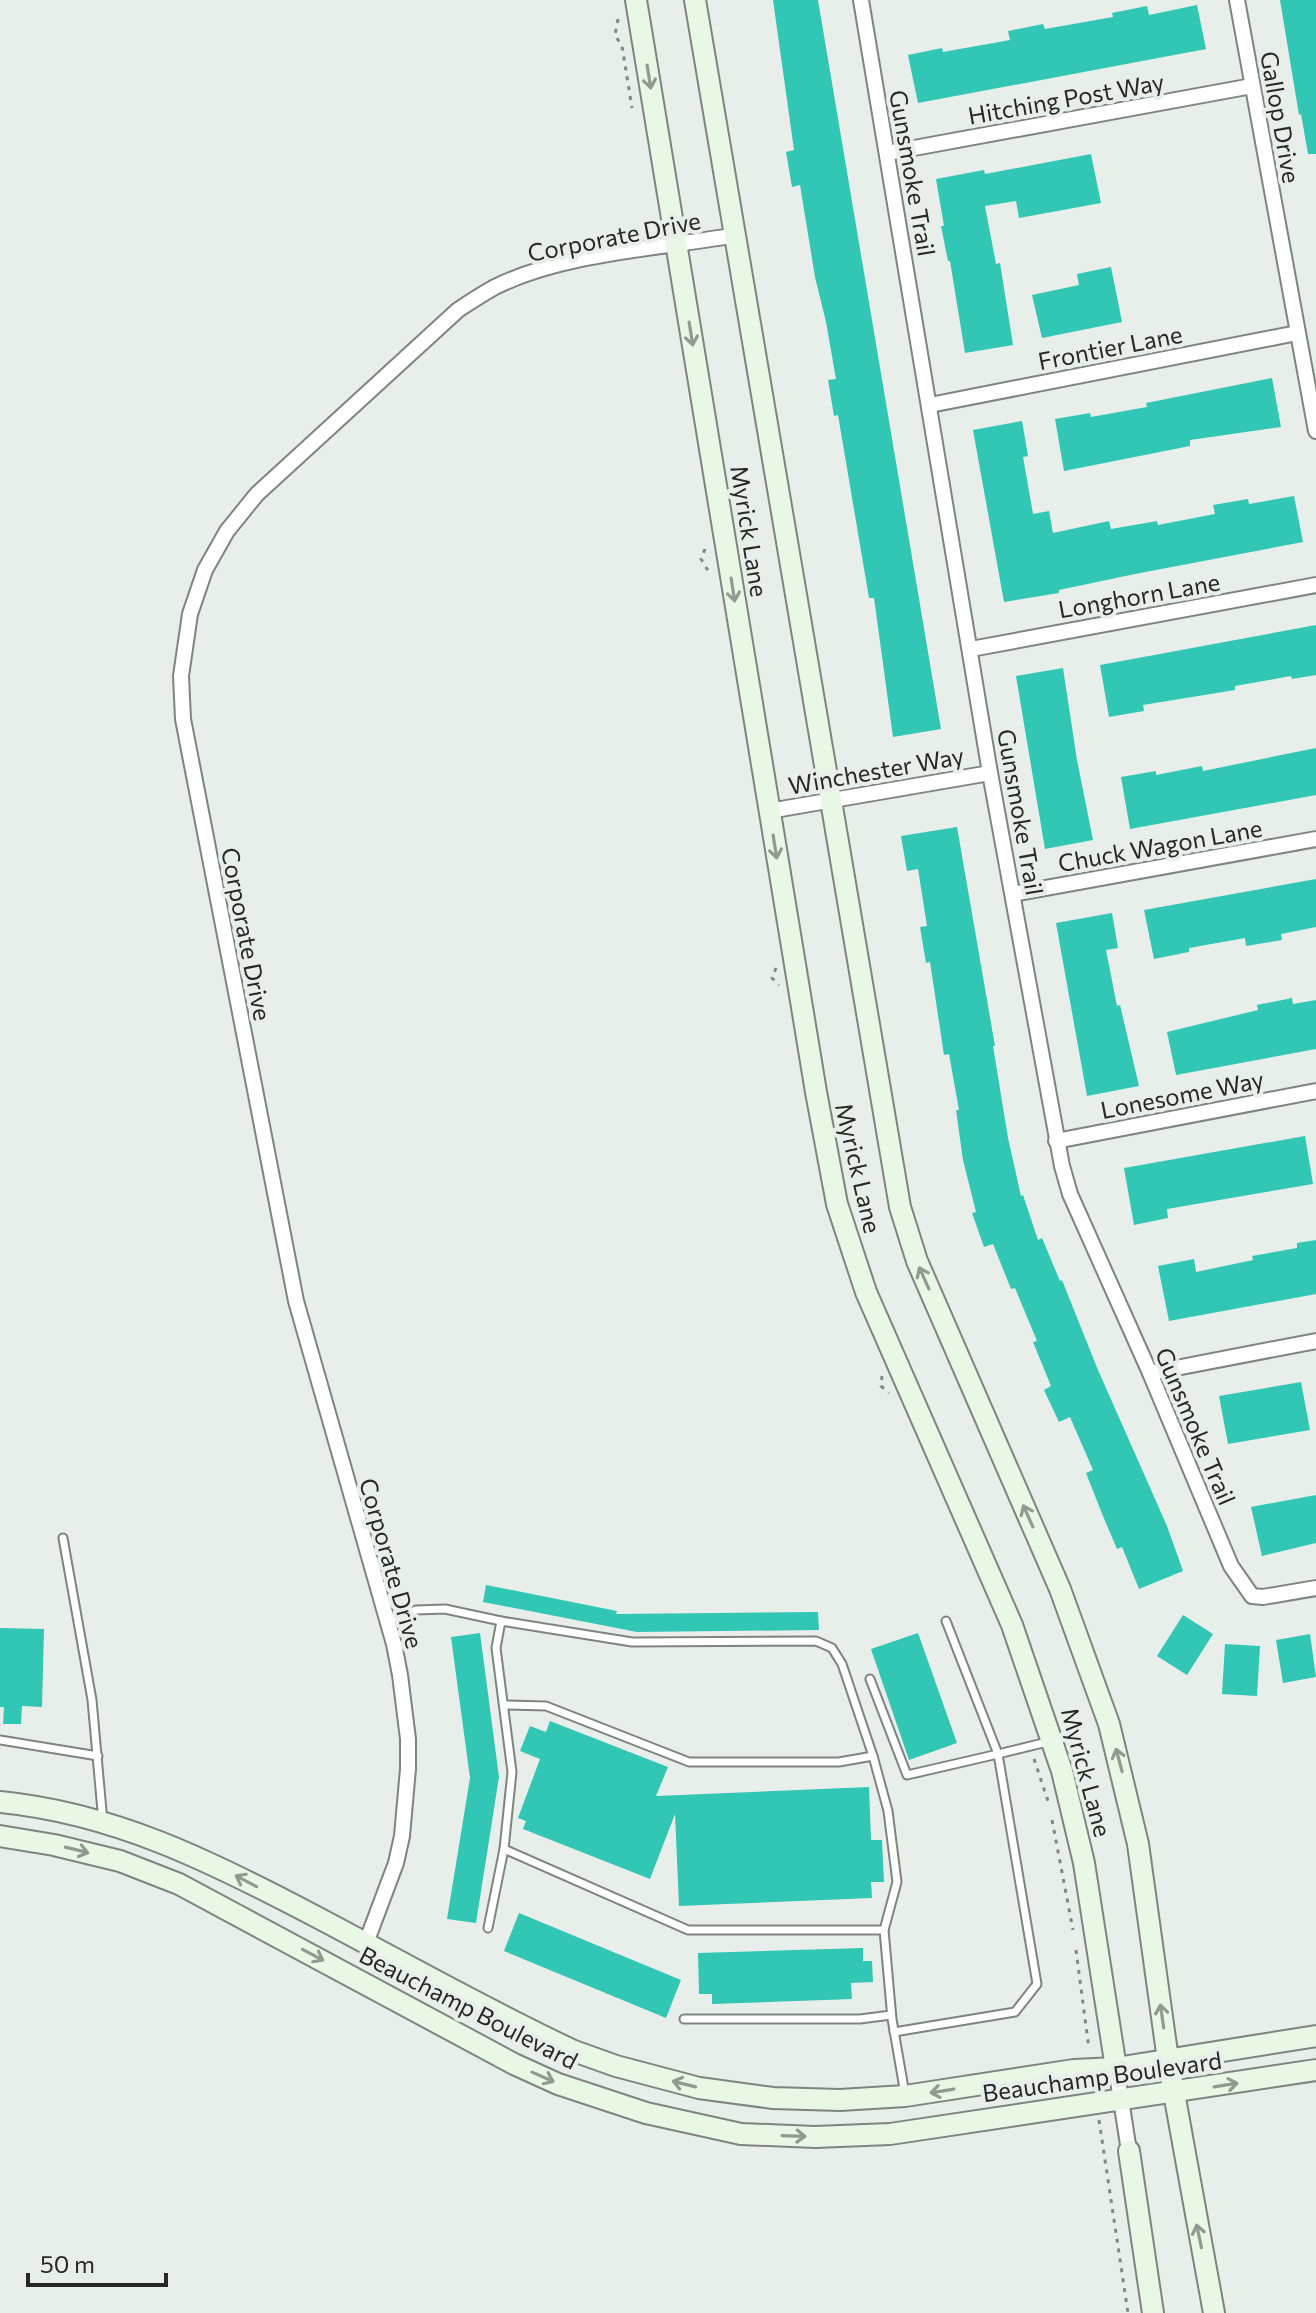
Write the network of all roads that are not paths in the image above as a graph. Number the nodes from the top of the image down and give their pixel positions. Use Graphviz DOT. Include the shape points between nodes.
graph roads {
  1 [pos="636,0"];
  2 [pos="695,0"];
  3 [pos="861,0"];
  4 [pos="1237,0"];
  5 [pos="1252,86"];
  6 [pos="887,153"];
  7 [pos="737,235"];
  8 [pos="676,245"];
  9 [pos="1297,333"];
  10 [pos="930,405"];
  11 [pos="1316,431"];
  12 [pos="1316,585"];
  13 [pos="971,649"];
  14 [pos="990,773"];
  15 [pos="830,801"];
  16 [pos="769,811"];
  17 [pos="1316,839"];
  18 [pos="1013,894"];
  19 [pos="1316,1091"];
  20 [pos="1056,1141"];
  21 [pos="1316,1341"];
  22 [pos="1150,1373"];
  23 [pos="63,1538"];
  24 [pos="1316,1588"];
  25 [pos="387,1620"];
  26 [pos="501,1621"];
  27 [pos="946,1621"];
  28 [pos="870,1679"];
  29 [pos="505,1705"];
  30 [pos="0,1740"];
  31 [pos="1052,1741"];
  32 [pos="998,1754"];
  33 [pos="98,1756"];
  34 [pos="873,1756"];
  35 [pos="0,1802"];
  36 [pos="103,1824"];
  37 [pos="0,1836"];
  38 [pos="504,1849"];
  39 [pos="488,1928"];
  40 [pos="884,1930"];
  41 [pos="366,1943"];
  42 [pos="891,2015"];
  43 [pos="684,2019"];
  44 [pos="894,2032"];
  45 [pos="1316,2036"];
  46 [pos="1168,2060"];
  47 [pos="1116,2068"];
  48 [pos="1316,2070"];
  49 [pos="1174,2093"];
  50 [pos="905,2096"];
  51 [pos="1121,2099"];
  52 [pos="1129,2151"];
  53 [pos="1153,2313"];
  54 [pos="1214,2313"];
  1 -- 8 [label="street, Myrick Lane, one-way"];
  2 -- 7 [label="street, Myrick Lane"];
  3 -- 6 [label="street, Gunsmoke Trail"];
  4 -- 5 [label="street, Gallop Drive"];
  5 -- 6 [label="street, Hitching Post Way"];
  5 -- 9 [label="street, Gallop Drive"];
  6 -- 10 [label="street, Gunsmoke Trail"];
  7 -- 8 [label="street, Corporate Drive"];
  7 -- 15 [label="street, Myrick Lane"];
  8 -- 16 [label="street, Myrick Lane, one-way"];
  8 -- 25 [label="street, Corporate Drive" via="546,269 495,287 458,310 240,512 205,570 185,634 183,719 296,1301"];
  9 -- 10 [label="street, Frontier Lane"];
  9 -- 11 [label="street, Gallop Drive"];
  10 -- 13 [label="street, Gunsmoke Trail"];
  12 -- 13 [label="street, Longhorn Lane"];
  13 -- 14 [label="street, Gunsmoke Trail"];
  14 -- 15 [label="street, Winchester Way"];
  14 -- 18 [label="street, Gunsmoke Trail"];
  15 -- 16 [label="street, Winchester Way"];
  46 -- 15 [label="street, Myrick Lane, one-way" via="1138,1844 1109,1724 1060,1589 917,1261 900,1207"];
  16 -- 31 [label="street, Myrick Lane, one-way" via="826,1153 850,1247 1012,1625"];
  17 -- 18 [label="street, Chuck Wagon Lane"];
  18 -- 20 [label="street, Gunsmoke Trail"];
  19 -- 20 [label="street, Lonesome Way"];
  20 -- 22 [label="street, Gunsmoke Trail" via="1070,1194"];
  21 -- 22 [label="street"];
  22 -- 24 [label="street, Gunsmoke Trail" via="1231,1566 1252,1596"];
  23 -- 33 [label="lane"];
  25 -- 26 [label="lane" via="416,1610 445,1609"];
  25 -- 41 [label="street, Corporate Drive" via="405,1708 408,1769 396,1863"];
  26 -- 29 [label="lane" via="496,1648"];
  26 -- 34 [label="lane" via="632,1642 816,1641 832,1648 842,1664"];
  27 -- 32 [label="lane"];
  28 -- 32 [label="lane" via="907,1775"];
  29 -- 34 [label="lane" via="546,1706 689,1762 839,1762"];
  29 -- 38 [label="lane" via="512,1772"];
  30 -- 33 [label="lane"];
  31 -- 32 [label="lane"];
  31 -- 47 [label="street, Myrick Lane" via="1084,1863"];
  32 -- 44 [label="lane" via="1037,1984 1015,2012"];
  33 -- 36 [label="lane"];
  34 -- 40 [label="lane" via="888,1811 897,1882"];
  35 -- 36 [label="street, Beauchamp Boulevard"];
  41 -- 36 [label="street, Beauchamp Boulevard, one-way" via="212,1863"];
  37 -- 51 [label="street, Beauchamp Boulevard, one-way" via="120,1861 179,1884 514,2064 646,2113 741,2134 815,2137 890,2134"];
  38 -- 39 [label="lane"];
  38 -- 40 [label="lane" via="688,1930"];
  40 -- 42 [label="lane"];
  50 -- 41 [label="street, Beauchamp Boulevard, one-way" via="773,2098 699,2088 616,2066 541,2035"];
  42 -- 43 [label="lane"];
  42 -- 44 [label="lane"];
  44 -- 50 [label="lane"];
  45 -- 46 [label="street, Beauchamp Boulevard"];
  46 -- 47 [label="street, Beauchamp Boulevard"];
  46 -- 49 [label="street, Myrick Lane"];
  47 -- 50 [label="street, Beauchamp Boulevard, one-way"];
  47 -- 51 [label="street, Myrick Lane"];
  49 -- 48 [label="street, Beauchamp Boulevard, one-way"];
  49 -- 51 [label="street, Beauchamp Boulevard"];
  54 -- 49 [label="street, Myrick Lane, one-way"];
  51 -- 52 [label="street, Myrick Lane"];
  52 -- 53 [label="street, Myrick Lane"];
}
